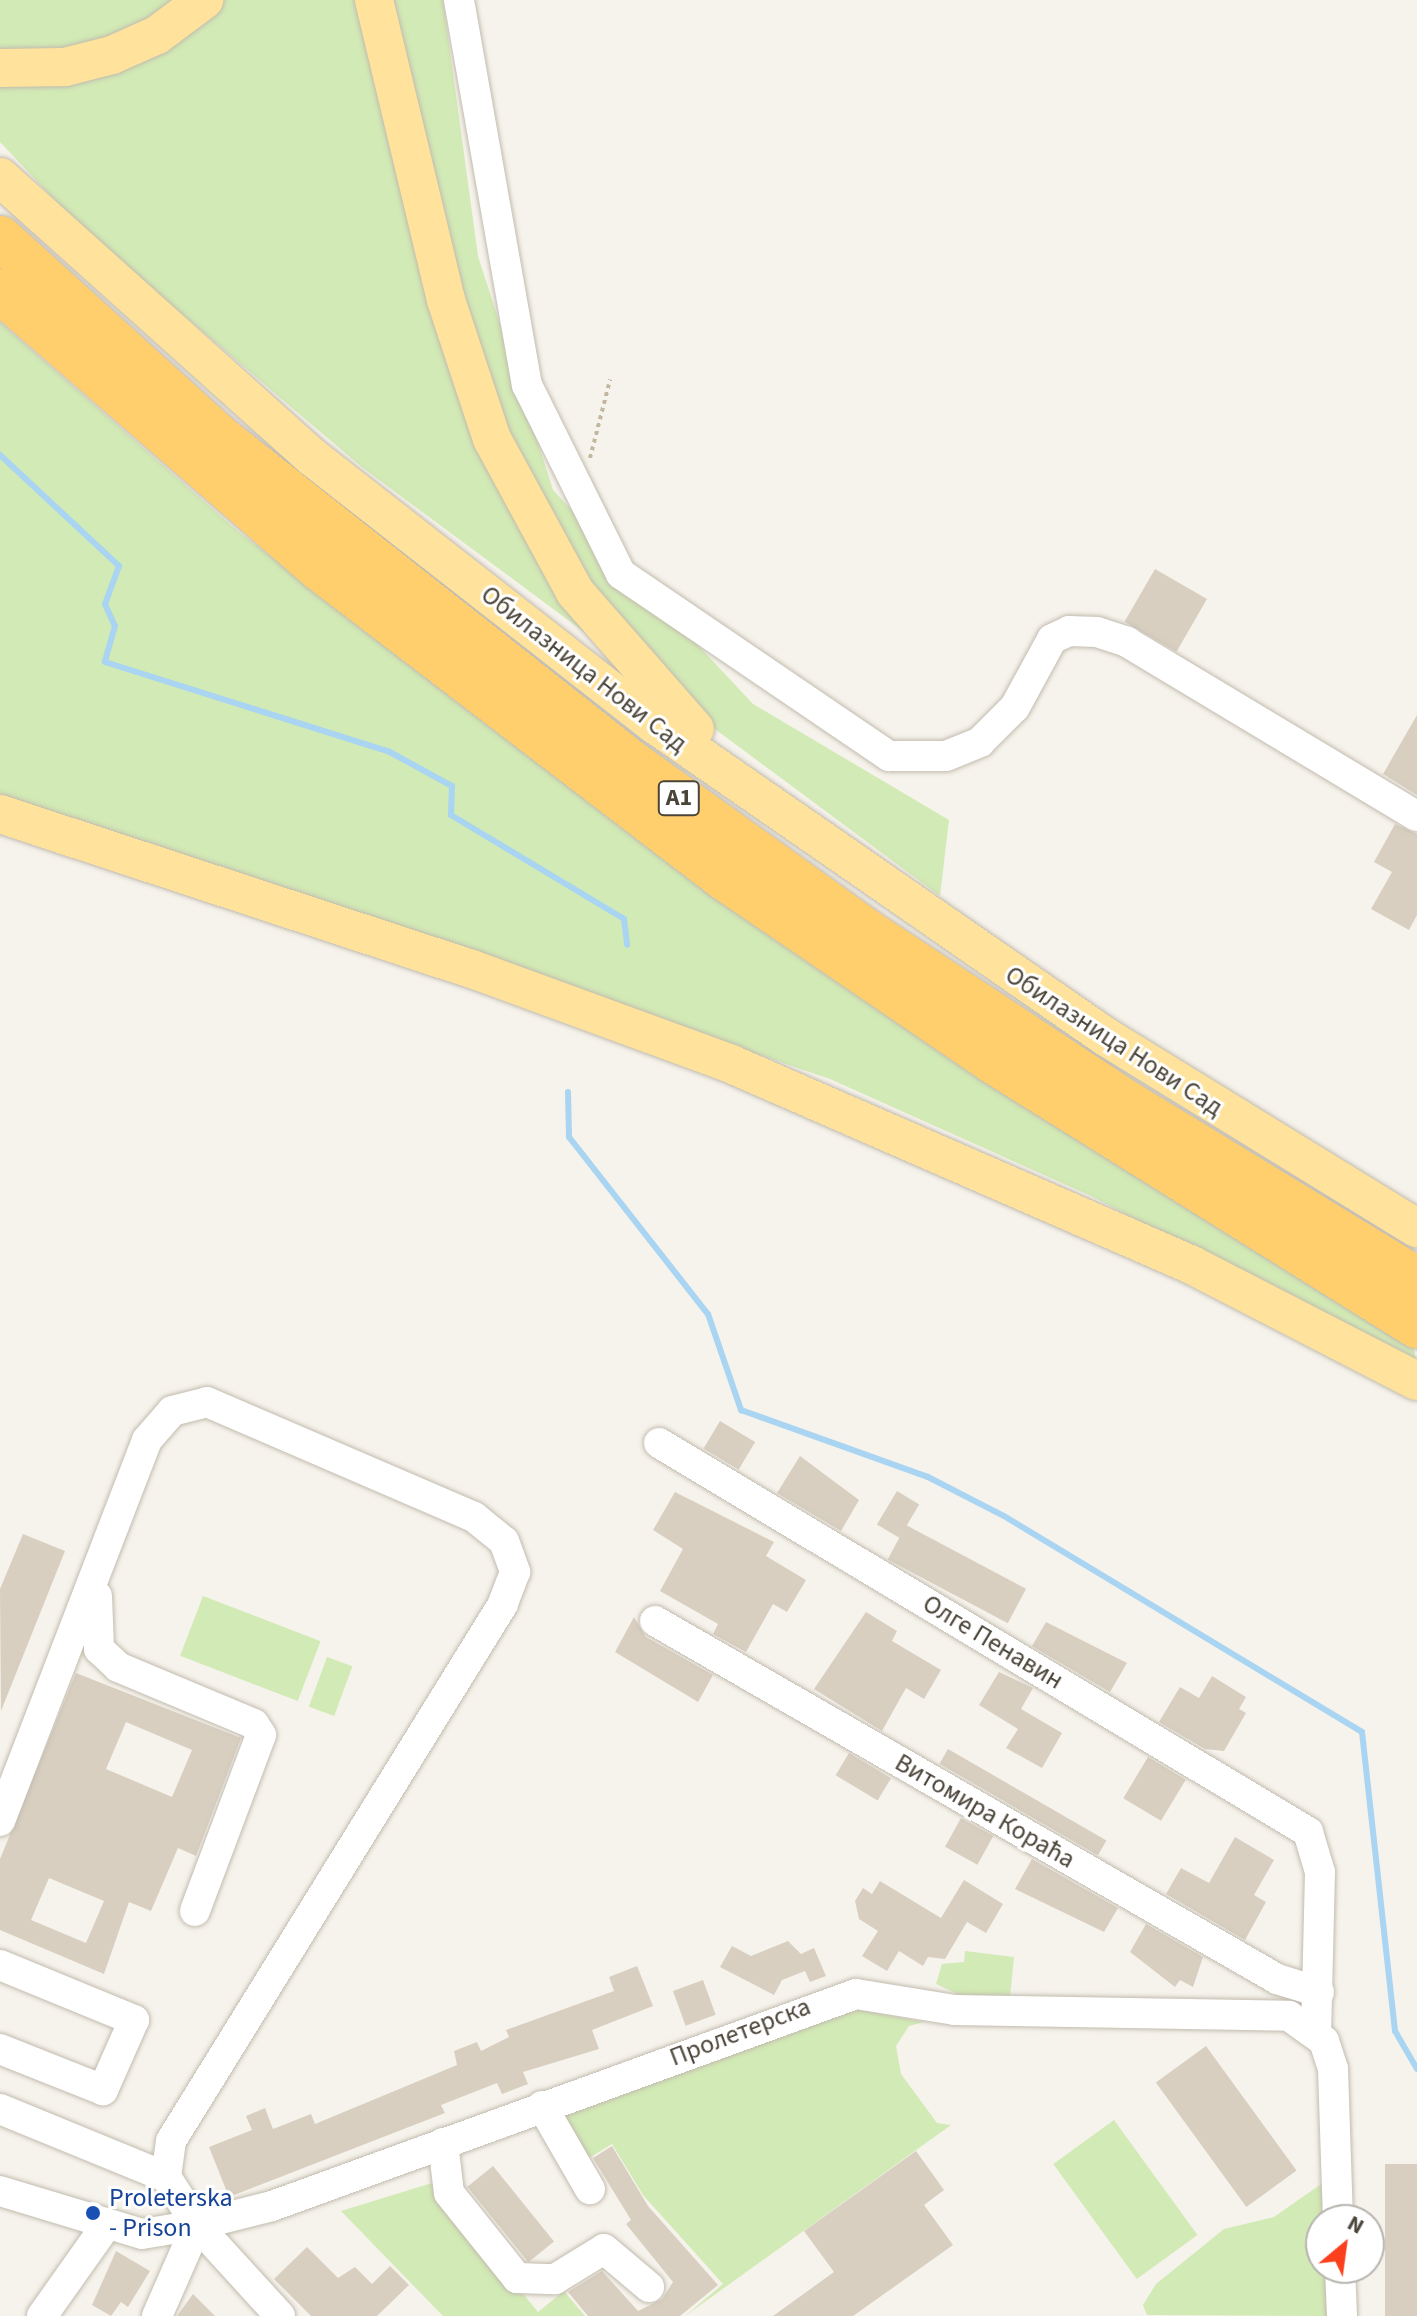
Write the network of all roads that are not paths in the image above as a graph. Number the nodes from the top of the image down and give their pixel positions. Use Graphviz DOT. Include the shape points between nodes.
graph roads {
  1 [pos="204,0"];
  2 [pos="374,0"];
  3 [pos="459,0"];
  4 [pos="0,68"];
  5 [pos="0,177"];
  6 [pos="0,238"];
  7 [pos="0,291"];
  8 [pos="0,814"];
  9 [pos="1417,816"];
  10 [pos="810,838"];
  11 [pos="1417,1228"];
  12 [pos="1417,1279"];
  13 [pos="1417,1326"];
  14 [pos="1417,1381"];
  15 [pos="659,1443"];
  16 [pos="109,1547"];
  17 [pos="655,1621"];
  18 [pos="0,1821"];
  19 [pos="195,1911"];
  20 [pos="0,1965"];
  21 [pos="1319,1992"];
  22 [pos="1316,2032"];
  23 [pos="0,2049"];
  24 [pos="542,2106"];
  25 [pos="0,2109"];
  26 [pos="443,2143"];
  27 [pos="166,2177"];
  28 [pos="590,2189"];
  29 [pos="0,2191"];
  30 [pos="1337,2204"];
  31 [pos="197,2225"];
  32 [pos="105,2227"];
  33 [pos="1341,2284"];
  34 [pos="649,2287"];
  35 [pos="42,2316"];
  36 [pos="157,2316"];
  37 [pos="280,2316"];
  38 [pos="1342,2316"];
  1 -- 4 [label="main road" via="157,35 112,55 65,67"];
  2 -- 10 [label="main road" via="460,351 529,518 575,592 658,694"];
  3 -- 9 [label="street" via="527,385 541,426 582,491 621,574 889,756 946,756 980,742 1015,707 1052,639 1069,631 1097,632 1127,642"];
  5 -- 10 [label="main road, Обилазница Нови Сад" via="312,457"];
  6 -- 12 [label="highway, A1" via="331,529 712,822 1129,1104"];
  7 -- 13 [label="highway, A1" via="320,569 724,878 1007,1071"];
  8 -- 14 [label="main road" via="472,969 731,1064 1178,1258"];
  10 -- 11 [label="main road, Обилазница Нови Сад" via="1243,1126"];
  15 -- 21 [label="street, Олге Пенавин" via="1294,1821 1316,1851"];
  16 -- 18 [label="street"];
  16 -- 19 [label="street" via="94,1611 99,1649 118,1667 254,1724 261,1735"];
  16 -- 27 [label="street" via="147,1440 172,1411 207,1402 474,1517 504,1541 515,1572 503,1604 171,2141"];
  17 -- 21 [label="street, Витомира Кораћа" via="1277,1979"];
  20 -- 23 [label="street" via="134,2020 103,2090"];
  21 -- 22 [label="street"];
  22 -- 24 [label="street, Пролетерска" via="1270,2013 955,2010 856,1994"];
  22 -- 30 [label="street" via="1333,2069"];
  24 -- 26 [label="street, Пролетерска"];
  24 -- 28 [label="street"];
  25 -- 27 [label="street"];
  26 -- 31 [label="street, Пролетерска" via="272,2206"];
  26 -- 34 [label="street" via="449,2193 517,2278 555,2279 604,2249"];
  27 -- 31 [label="street"];
  29 -- 32 [label="street, Пролетерска"];
  31 -- 32 [label="street, Пролетерска" via="142,2234"];
  31 -- 36 [label="street"];
  31 -- 37 [label="street"];
  32 -- 35 [label="street"];
  33 -- 38 [label="street"];
}
